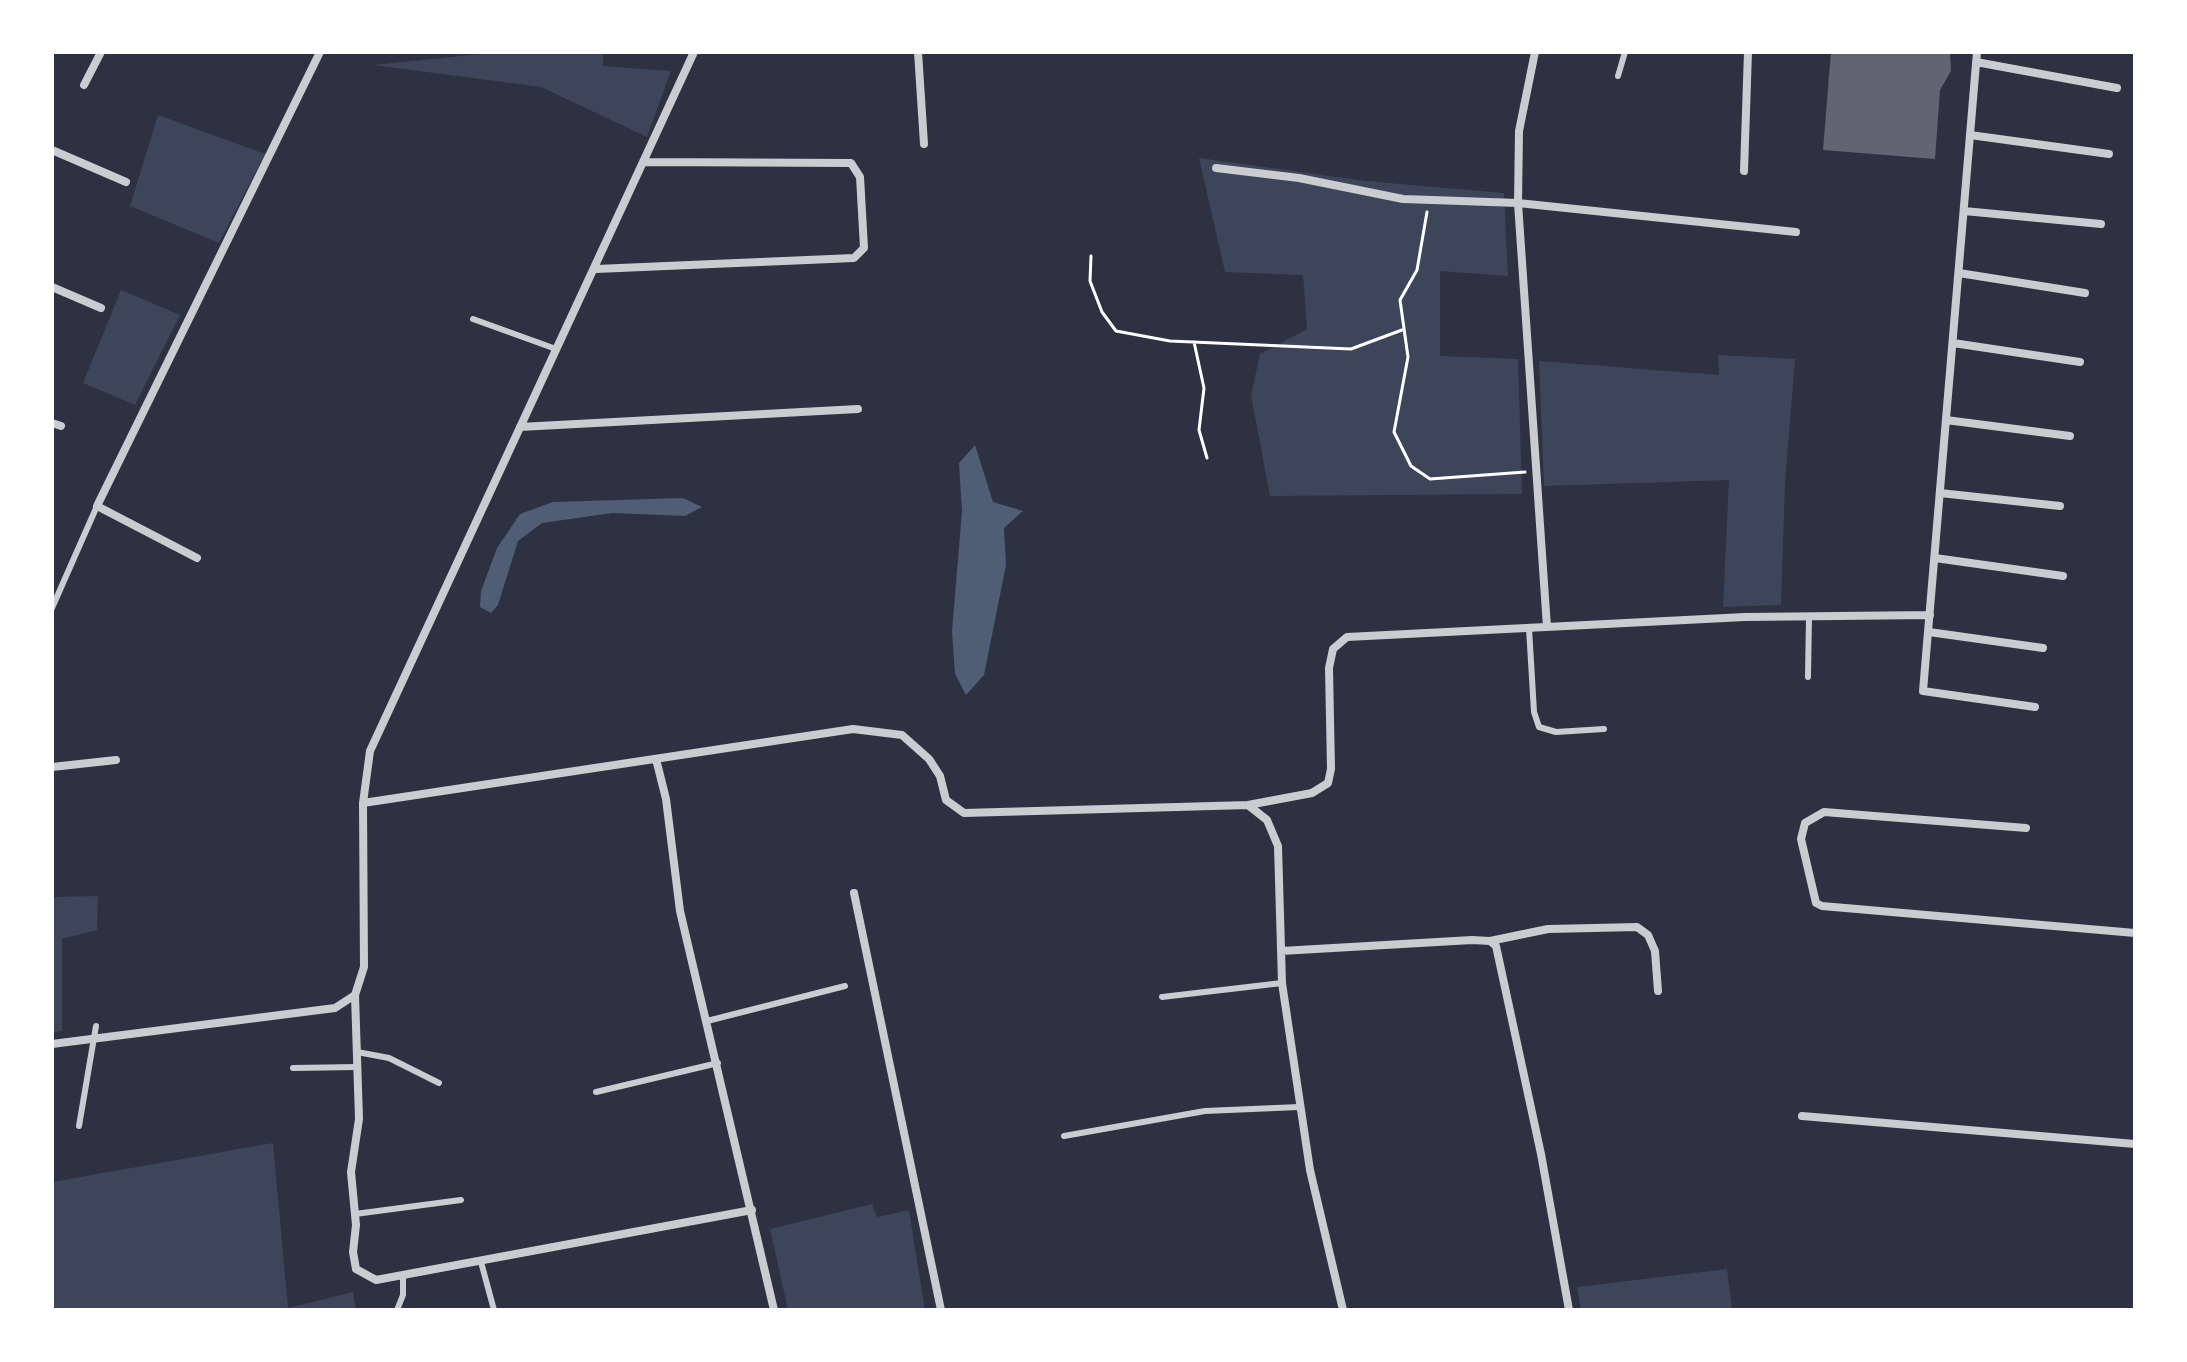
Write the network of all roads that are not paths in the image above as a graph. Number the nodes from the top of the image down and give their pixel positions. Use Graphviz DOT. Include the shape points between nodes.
graph roads {
  1 [pos="101,52"];
  2 [pos="320,52"];
  3 [pos="694,52"];
  4 [pos="918,52"];
  5 [pos="1535,52"];
  6 [pos="1625,52"];
  7 [pos="1748,52"];
  8 [pos="1977,57"];
  9 [pos="1618,76"];
  10 [pos="84,85"];
  11 [pos="2117,88"];
  12 [pos="1970,135"];
  13 [pos="924,144"];
  14 [pos="52,150"];
  15 [pos="2109,154"];
  16 [pos="644,162"];
  17 [pos="1216,168"];
  18 [pos="1744,171"];
  19 [pos="126,182"];
  20 [pos="1518,203"];
  21 [pos="1964,211"];
  22 [pos="2101,224"];
  23 [pos="1796,232"];
  24 [pos="596,269"];
  25 [pos="1959,273"];
  26 [pos="52,287"];
  27 [pos="2085,293"];
  28 [pos="101,308"];
  29 [pos="473,319"];
  30 [pos="1953,343"];
  31 [pos="556,349"];
  32 [pos="2080,362"];
  33 [pos="858,409"];
  34 [pos="1946,420"];
  35 [pos="520,427"];
  36 [pos="2070,436"];
  37 [pos="1940,493"];
  38 [pos="97,506"];
  39 [pos="2060,506"];
  40 [pos="197,558"];
  41 [pos="1935,558"];
  42 [pos="2063,576"];
  43 [pos="52,608"];
  44 [pos="1930,615"];
  45 [pos="1809,616"];
  46 [pos="1547,627"];
  47 [pos="1529,628"];
  48 [pos="1929,632"];
  49 [pos="2043,648"];
  50 [pos="1808,677"];
  51 [pos="2035,707"];
  52 [pos="1604,729"];
  53 [pos="656,759"];
  54 [pos="116,760"];
  55 [pos="52,767"];
  56 [pos="363,803"];
  57 [pos="1248,805"];
  58 [pos="2026,828"];
  59 [pos="854,893"];
  60 [pos="2135,933"];
  61 [pos="1490,941"];
  62 [pos="1281,951"];
  63 [pos="1282,983"];
  64 [pos="845,986"];
  65 [pos="1658,991"];
  66 [pos="355,995"];
  67 [pos="1162,997"];
  68 [pos="707,1021"];
  69 [pos="96,1026"];
  70 [pos="94,1039"];
  71 [pos="52,1044"];
  72 [pos="357,1052"];
  73 [pos="718,1063"];
  74 [pos="357,1067"];
  75 [pos="293,1068"];
  76 [pos="439,1083"];
  77 [pos="596,1092"];
  78 [pos="1299,1107"];
  79 [pos="1802,1116"];
  80 [pos="79,1126"];
  81 [pos="1064,1136"];
  82 [pos="2135,1144"];
  83 [pos="461,1200"];
  84 [pos="752,1210"];
  85 [pos="355,1214"];
  86 [pos="481,1262"];
  87 [pos="403,1277"];
  88 [pos="397,1310"];
  89 [pos="494,1310"];
  90 [pos="774,1310"];
  91 [pos="941,1310"];
  92 [pos="1343,1310"];
  93 [pos="1569,1310"];
  1 -- 10 [label="street"];
  2 -- 38 [label="street"];
  3 -- 16 [label="street"];
  4 -- 13 [label="street"];
  5 -- 20 [label="street" via="1519,131"];
  6 -- 9 [label="lane"];
  7 -- 18 [label="street"];
  8 -- 11 [label="street"];
  8 -- 12 [label="street"];
  12 -- 15 [label="street"];
  12 -- 21 [label="street"];
  14 -- 19 [label="street"];
  16 -- 24 [label="street"];
  16 -- 24 [label="street" via="851,163 860,177 864,248 854,258"];
  17 -- 20 [label="street" via="1403,199"];
  20 -- 23 [label="street"];
  20 -- 46 [label="street"];
  21 -- 22 [label="street"];
  21 -- 25 [label="street"];
  24 -- 31 [label="street"];
  25 -- 27 [label="street"];
  25 -- 30 [label="street"];
  26 -- 28 [label="street"];
  29 -- 31 [label="lane"];
  30 -- 32 [label="street"];
  30 -- 34 [label="street"];
  31 -- 35 [label="street"];
  33 -- 35 [label="street"];
  34 -- 36 [label="street"];
  34 -- 37 [label="street"];
  35 -- 56 [label="street" via="372,744"];
  37 -- 39 [label="street"];
  37 -- 41 [label="street"];
  38 -- 40 [label="street"];
  38 -- 43 [label="lane"];
  41 -- 42 [label="street"];
  41 -- 44 [label="street"];
  44 -- 45 [label="street"];
  44 -- 48 [label="street"];
  45 -- 46 [label="street"];
  45 -- 50 [label="lane"];
  46 -- 47 [label="street"];
  47 -- 52 [label="lane" via="1539,727 1556,732"];
  47 -- 57 [label="street" via="1347,637 1333,649 1329,668 1328,783 1312,793"];
  48 -- 49 [label="street"];
  48 -- 51 [label="street" via="1923,691"];
  53 -- 56 [label="street"];
  53 -- 57 [label="street" via="853,729 902,735 929,759 946,800 964,813"];
  53 -- 68 [label="street" via="680,911"];
  54 -- 55 [label="street"];
  56 -- 66 [label="street" via="364,967"];
  57 -- 62 [label="street" via="1267,820 1278,846"];
  58 -- 60 [label="street" via="1824,812 1805,823 1801,839 1816,903 1822,906"];
  59 -- 91 [label="street"];
  61 -- 62 [label="street"];
  61 -- 65 [label="street" via="1548,929 1637,927 1655,951"];
  61 -- 93 [label="street" via="1496,946 1522,1067"];
  62 -- 63 [label="street"];
  63 -- 67 [label="lane"];
  63 -- 78 [label="street"];
  64 -- 68 [label="lane"];
  66 -- 70 [label="street" via="335,1008"];
  66 -- 72 [label="street"];
  68 -- 73 [label="street"];
  69 -- 70 [label="lane"];
  70 -- 71 [label="street"];
  70 -- 80 [label="lane"];
  72 -- 74 [label="street"];
  72 -- 76 [label="lane" via="389,1058"];
  73 -- 77 [label="lane"];
  73 -- 84 [label="street"];
  74 -- 75 [label="lane"];
  74 -- 85 [label="street" via="359,1119 351,1172"];
  78 -- 81 [label="lane" via="1205,1111"];
  78 -- 92 [label="street"];
  79 -- 82 [label="street"];
  83 -- 85 [label="lane"];
  84 -- 86 [label="street"];
  84 -- 90 [label="street"];
  85 -- 87 [label="street" via="356,1269 376,1280"];
  86 -- 87 [label="street"];
  86 -- 89 [label="lane"];
  87 -- 88 [label="lane"];
}
